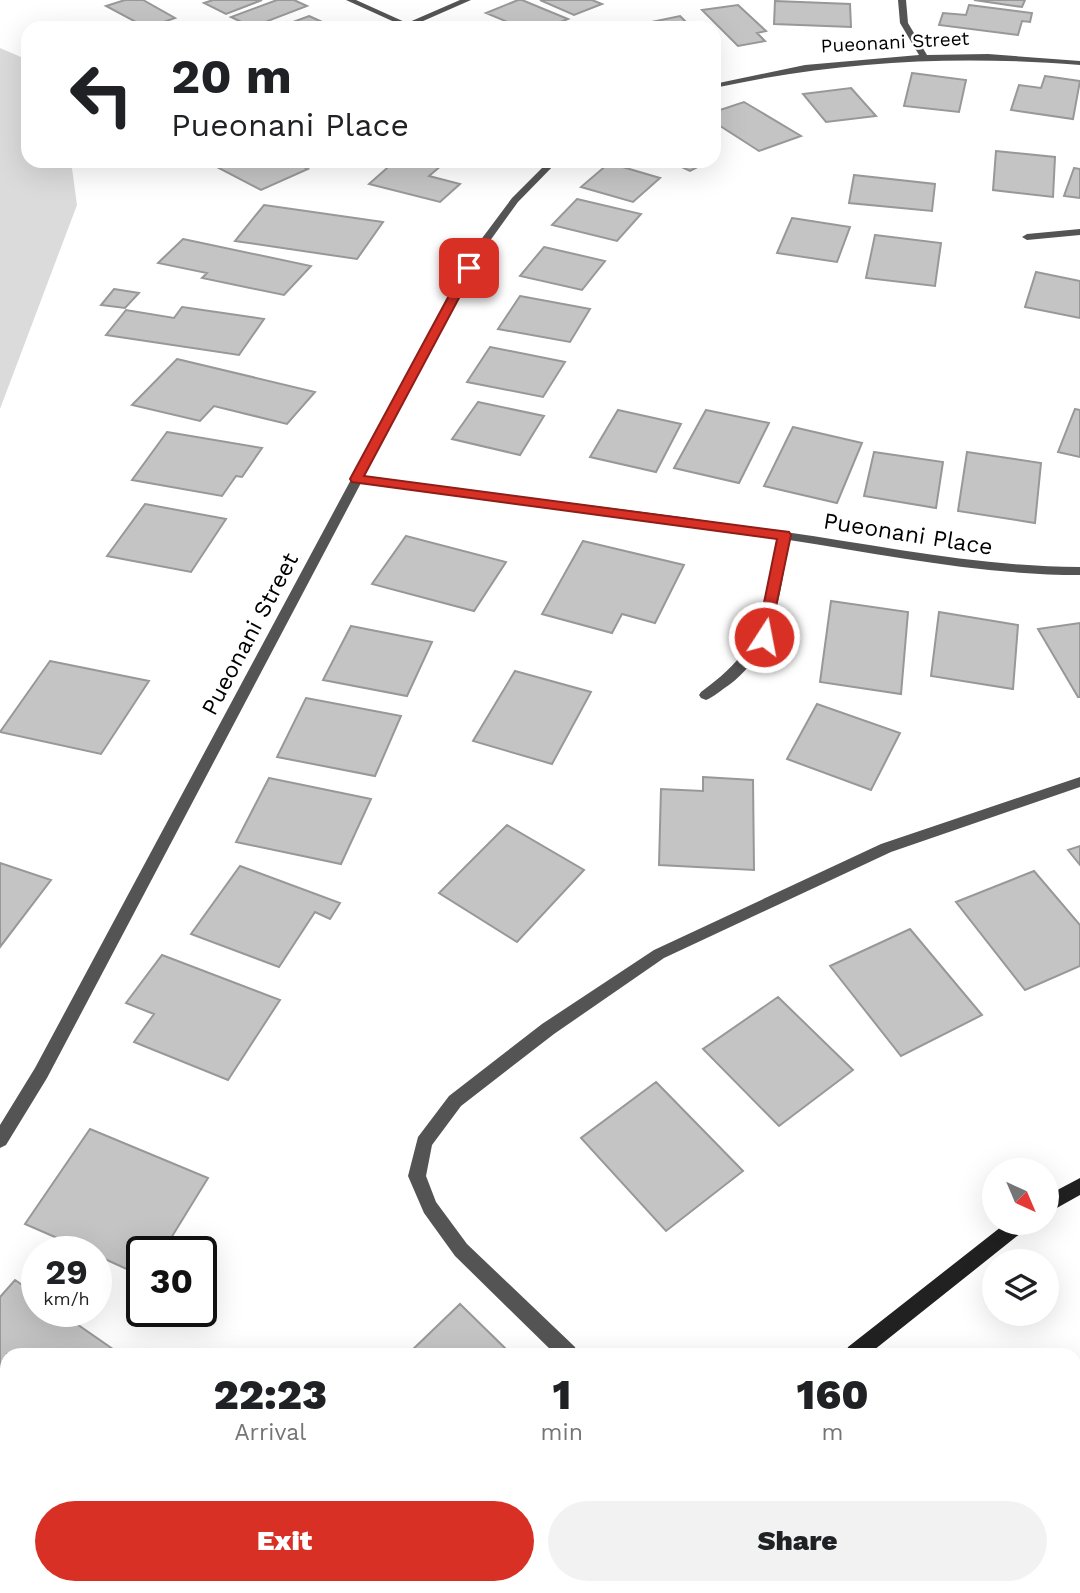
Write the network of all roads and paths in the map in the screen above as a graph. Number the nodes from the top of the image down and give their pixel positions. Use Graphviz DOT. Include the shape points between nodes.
graph roads {
  1 [pos="350,0"];
  2 [pos="467,0"];
  3 [pos="902,0"];
  4 [pos="395,21"];
  5 [pos="421,21"];
  6 [pos="924,57"];
  7 [pos="1080,63"];
  8 [pos="721,84"];
  9 [pos="546,168"];
  10 [pos="1080,232"];
  11 [pos="1027,237"];
  12 [pos="356,479"];
  13 [pos="784,535"];
  14 [pos="1080,571"];
  15 [pos="706,695"];
  16 [pos="1080,782"];
  17 [pos="0,1140"];
  18 [pos="1080,1186"];
  19 [pos="1059,1198"];
  20 [pos="1004,1236"];
  21 [pos="562,1348"];
  22 [pos="863,1348"];
  1 -- 4 [label="street"];
  2 -- 5 [label="street"];
  3 -- 6 [label="street" via="906,28"];
  6 -- 7 [label="street, Pueonani Street"];
  6 -- 8 [label="street, Pueonani Street" via="805,66"];
  9 -- 12 [label="street, Pueonani Street" via="525,186 488,235"];
  10 -- 11 [label="street"];
  12 -- 13 [label="street, Pueonani Place"];
  12 -- 17 [label="street, Pueonani Street" via="41,1073"];
  13 -- 14 [label="street, Pueonani Place" via="968,567"];
  13 -- 15 [label="street" via="764,637 741,668"];
  16 -- 21 [label="street" via="886,848 659,954 548,1028 455,1101 424,1142 417,1176 430,1207 461,1250"];
  18 -- 19 [label="street"];
  20 -- 22 [label="street"];
}
